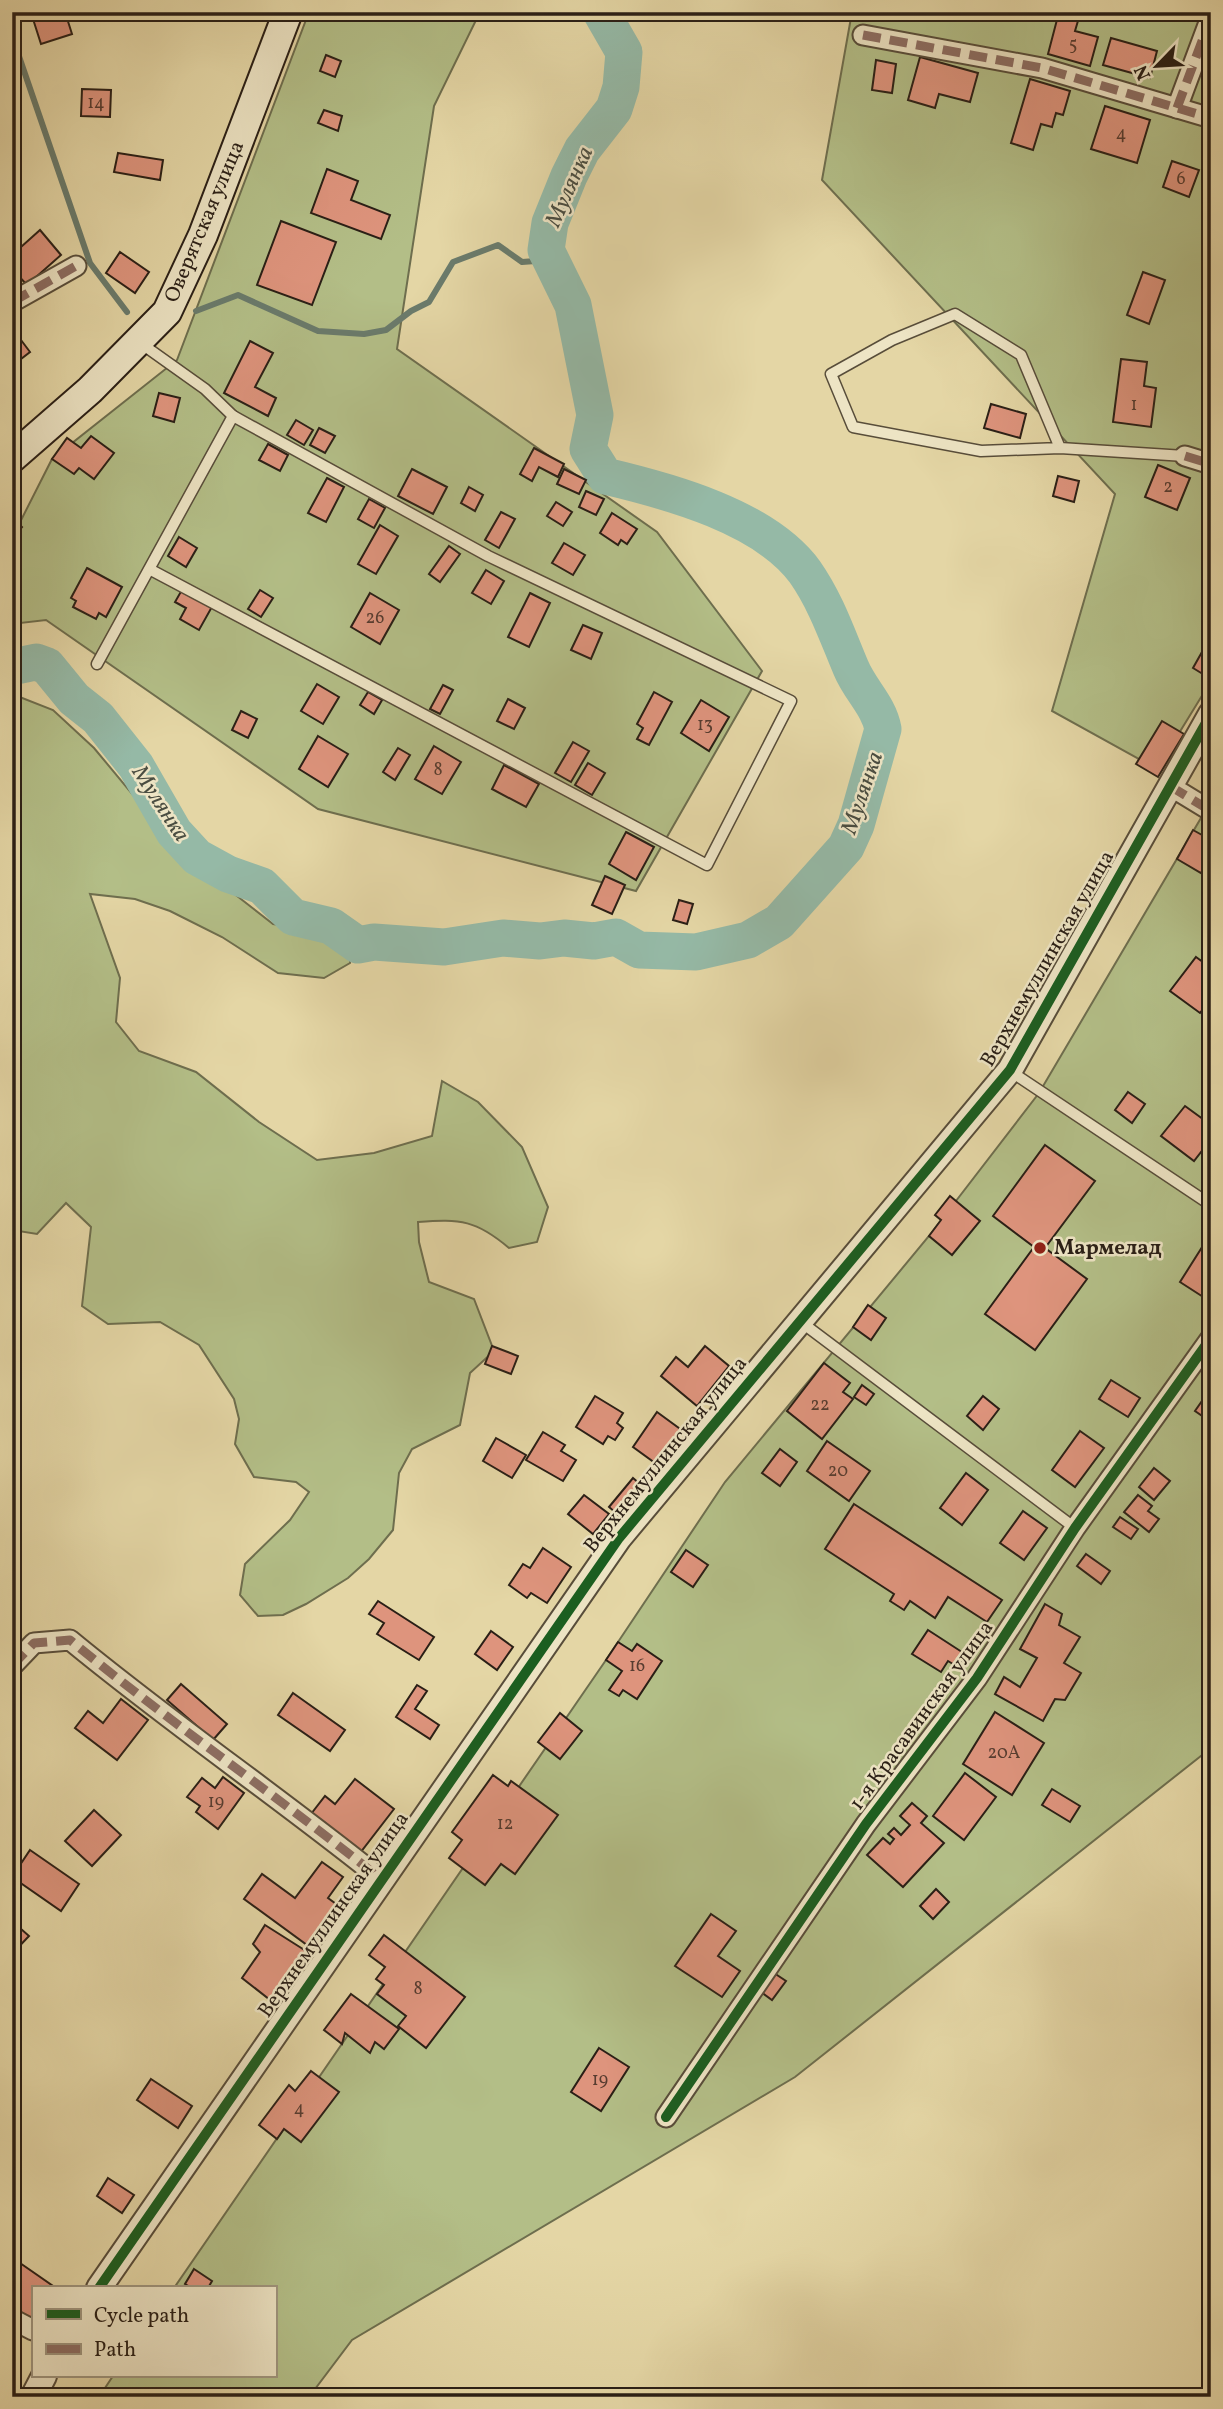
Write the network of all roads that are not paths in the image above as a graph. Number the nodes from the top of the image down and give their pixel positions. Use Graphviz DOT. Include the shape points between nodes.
graph roads {
  1 [pos="288,12"];
  2 [pos="1211,17"];
  3 [pos="863,34"];
  4 [pos="1177,108"];
  5 [pos="1211,118"];
  6 [pos="76,266"];
  7 [pos="12,302"];
  8 [pos="138,341"];
  9 [pos="233,416"];
  10 [pos="1060,448"];
  11 [pos="1185,456"];
  12 [pos="12,458"];
  13 [pos="1211,464"];
  14 [pos="151,570"];
  15 [pos="97,664"];
  16 [pos="1211,715"];
  17 [pos="1170,786"];
  18 [pos="1211,811"];
  19 [pos="1010,1070"];
  20 [pos="1211,1205"];
  21 [pos="800,1322"];
  22 [pos="1211,1338"];
  23 [pos="1075,1528"];
  24 [pos="12,1666"];
  25 [pos="379,1884"];
  26 [pos="666,2117"];
  27 [pos="100,2286"];
  28 [pos="12,2319"];
  29 [pos="32,2329"];
  30 [pos="43,2378"];
  31 [pos="33,2397"];
  1 -- 8 [label="main road, Оверятская улица" via="203,235 167,312"];
  2 -- 4 [label="street"];
  3 -- 4 [label="street" via="1042,68"];
  4 -- 5 [label="street"];
  6 -- 7 [label="street"];
  8 -- 9 [label="lane" via="205,389"];
  8 -- 12 [label="main road, Оверятская улица"];
  9 -- 14 [label="lane"];
  9 -- 14 [label="lane" via="488,556 791,701 707,865"];
  10 -- 10 [label="lane" via="1021,355 955,314 892,340 831,374 853,427 981,451"];
  10 -- 11 [label="lane"];
  11 -- 13 [label="street"];
  14 -- 15 [label="lane"];
  16 -- 17 [label="street, Верхнемуллинская улица"];
  17 -- 18 [label="street"];
  17 -- 19 [label="street, Верхнемуллинская улица"];
  19 -- 20 [label="lane"];
  19 -- 21 [label="street, Верхнемуллинская улица"];
  21 -- 23 [label="lane"];
  21 -- 25 [label="street, Верхнемуллинская улица" via="619,1538"];
  22 -- 23 [label="street, 1-я Красавинская улица"];
  23 -- 26 [label="street, 1-я Красавинская улица" via="977,1678 866,1824"];
  24 -- 25 [label="street" via="34,1643 70,1640 137,1695 253,1778 372,1872"];
  25 -- 27 [label="street, Верхнемуллинская улица"];
  28 -- 29 [label="street"];
  30 -- 31 [label="street"];
}
